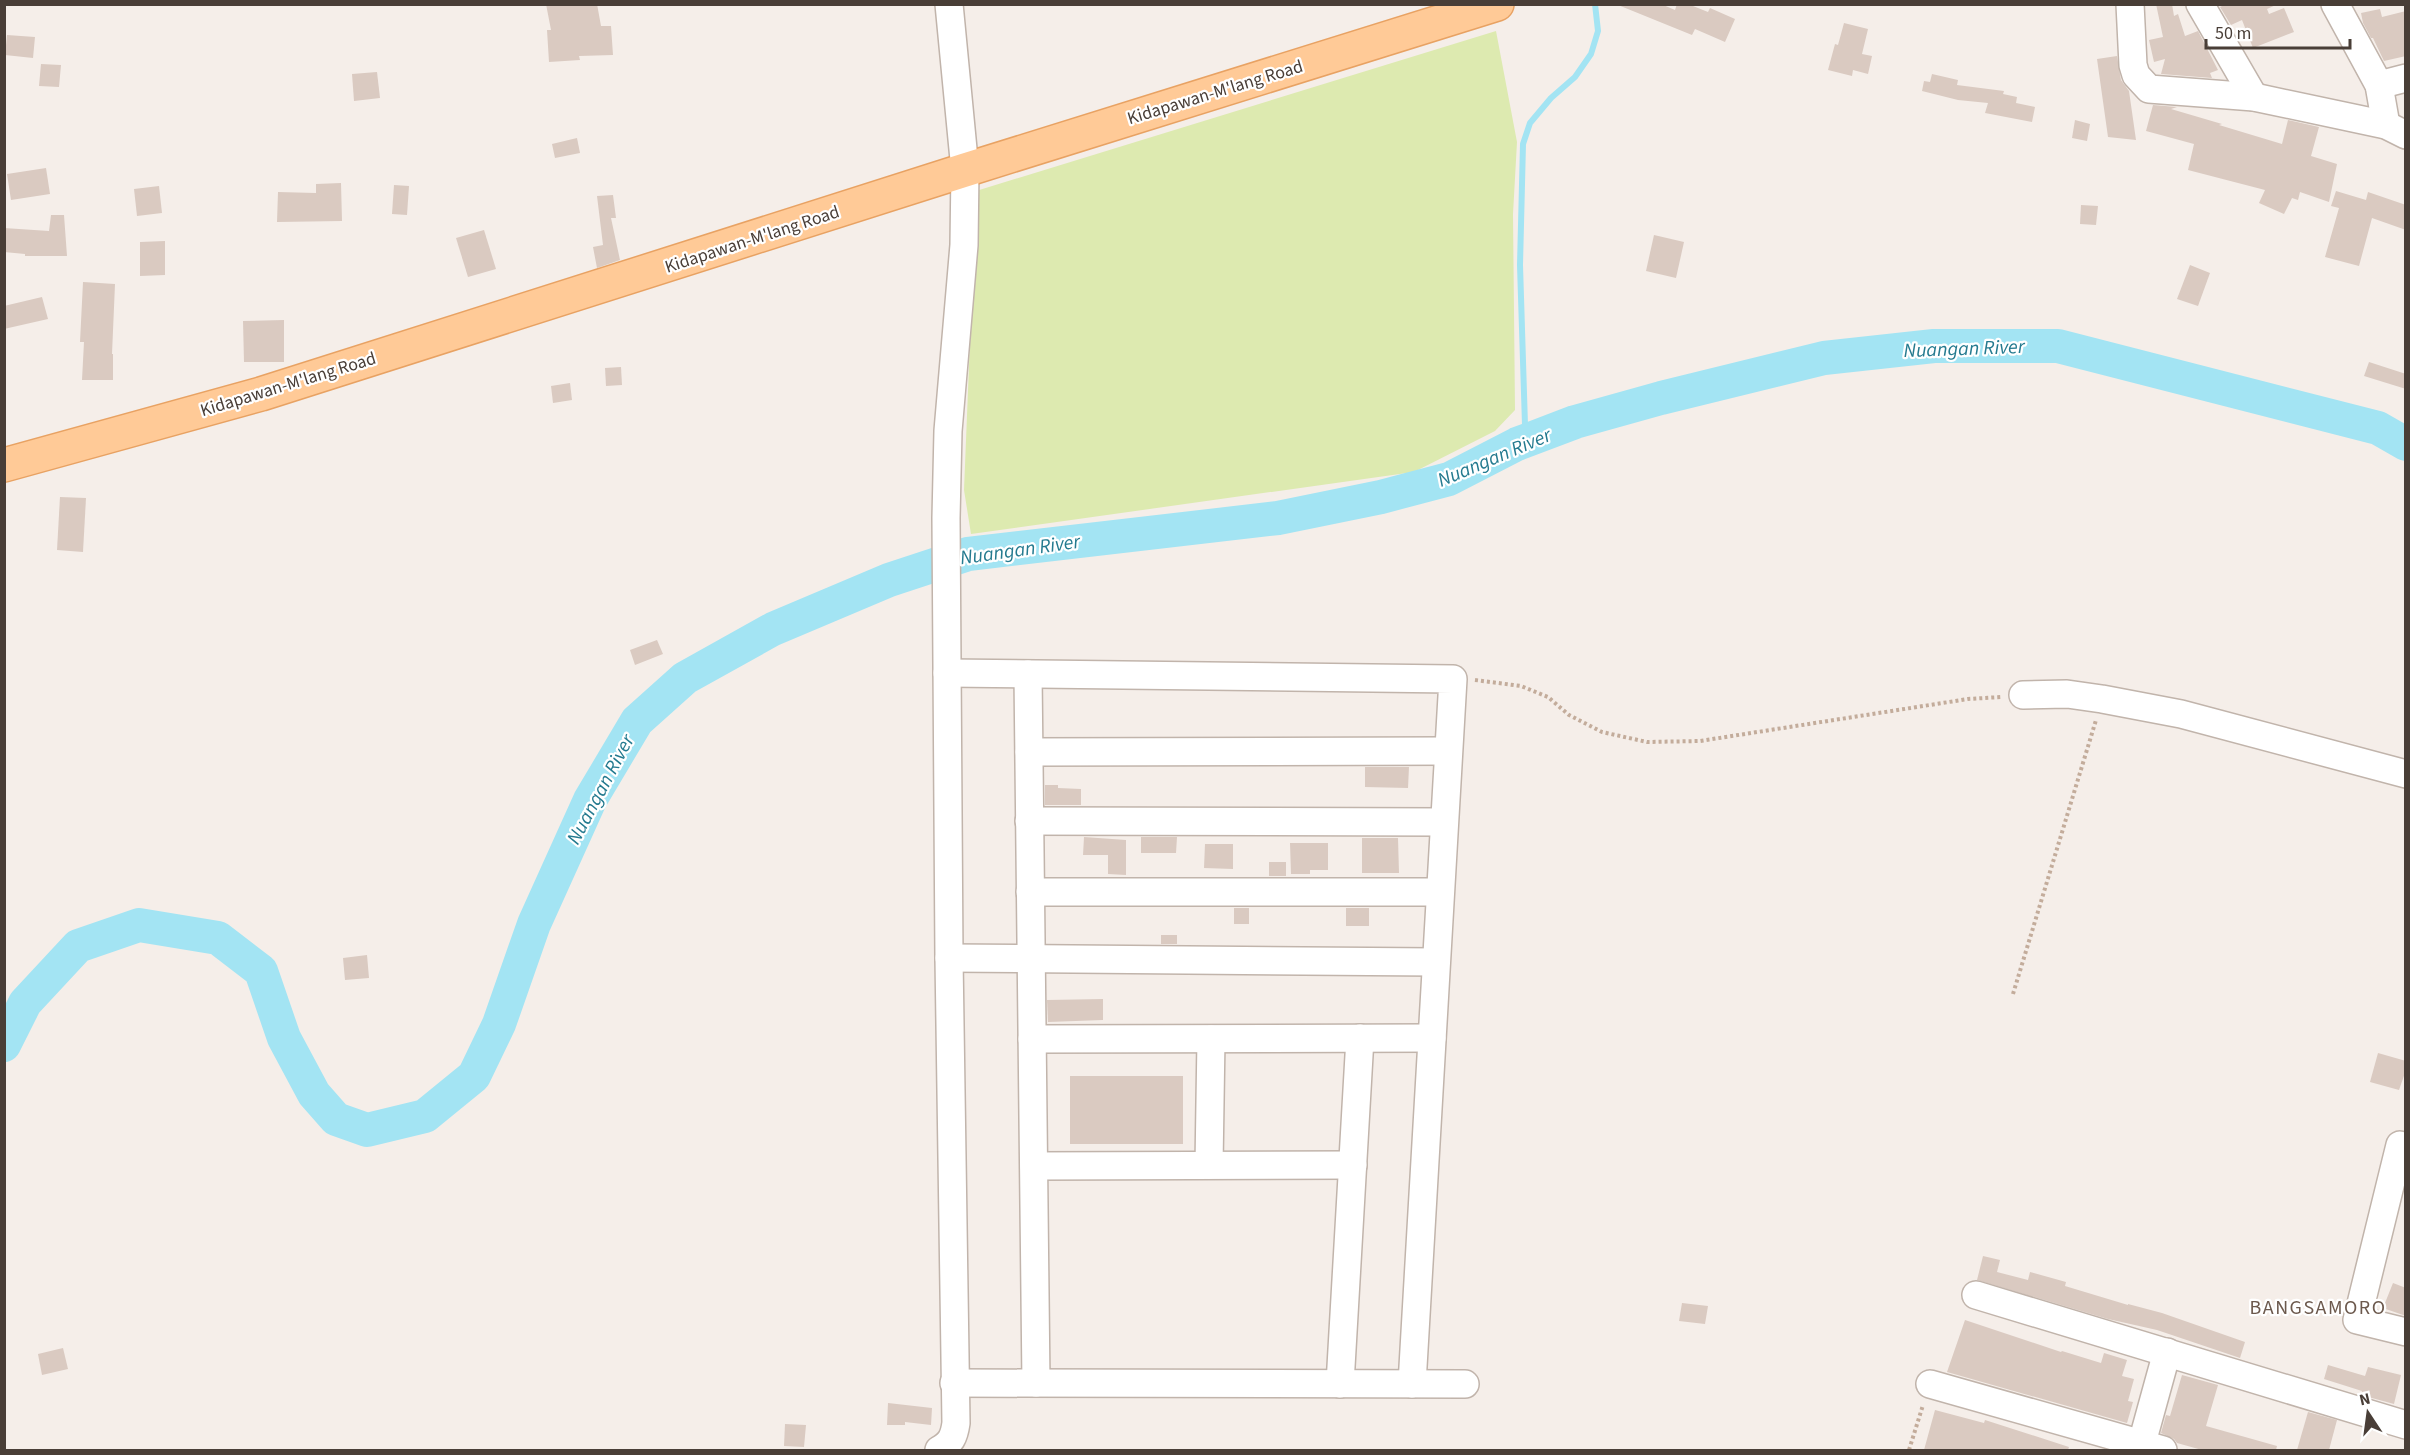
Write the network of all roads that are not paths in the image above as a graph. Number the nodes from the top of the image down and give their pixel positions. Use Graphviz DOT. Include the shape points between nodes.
graph roads {
  1 [pos="949,4"];
  2 [pos="1497,4"];
  3 [pos="2130,4"];
  4 [pos="2200,4"];
  5 [pos="2337,5"];
  6 [pos="2406,78"];
  7 [pos="2379,85"];
  8 [pos="2254,97"];
  9 [pos="2399,132"];
  10 [pos="965,170"];
  11 [pos="4,465"];
  12 [pos="947,674"];
  13 [pos="1028,674"];
  14 [pos="2023,695"];
  15 [pos="1448,751"];
  16 [pos="1029,752"];
  17 [pos="2406,774"];
  18 [pos="1029,821"];
  19 [pos="1444,822"];
  20 [pos="1030,892"];
  21 [pos="1440,892"];
  22 [pos="949,958"];
  23 [pos="1031,960"];
  24 [pos="1436,962"];
  25 [pos="1360,1038"];
  26 [pos="1432,1038"];
  27 [pos="1032,1039"];
  28 [pos="1211,1039"];
  29 [pos="2400,1145"];
  30 [pos="1209,1165"];
  31 [pos="1353,1165"];
  32 [pos="1034,1166"];
  33 [pos="1976,1295"];
  34 [pos="2406,1332"];
  35 [pos="2167,1352"];
  36 [pos="954,1383"];
  37 [pos="1036,1383"];
  38 [pos="1340,1384"];
  39 [pos="1412,1384"];
  40 [pos="1465,1384"];
  41 [pos="1930,1384"];
  42 [pos="2406,1425"];
  43 [pos="2148,1448"];
  44 [pos="939,1450"];
  1 -- 10 [label="street"];
  2 -- 10 [label="main road, Kidapawan-M'lang Road"];
  3 -- 8 [label="street" via="2133,64 2136,75 2149,89"];
  4 -- 8 [label="street"];
  5 -- 7 [label="street"];
  6 -- 7 [label="street"];
  7 -- 9 [label="street"];
  8 -- 9 [label="street"];
  10 -- 11 [label="main road, Kidapawan-M'lang Road" via="261,394"];
  10 -- 12 [label="street" via="964,245 948,431"];
  12 -- 13 [label="street"];
  12 -- 22 [label="street"];
  13 -- 15 [label="street" via="1453,679"];
  13 -- 16 [label="street"];
  14 -- 17 [label="street" via="2067,694 2181,714"];
  15 -- 16 [label="street"];
  15 -- 19 [label="street"];
  16 -- 18 [label="street"];
  18 -- 19 [label="street"];
  18 -- 20 [label="street"];
  19 -- 21 [label="street"];
  20 -- 21 [label="street"];
  20 -- 23 [label="street"];
  21 -- 24 [label="street"];
  22 -- 23 [label="street"];
  22 -- 36 [label="street"];
  23 -- 24 [label="street"];
  23 -- 27 [label="street"];
  24 -- 26 [label="street"];
  25 -- 26 [label="street"];
  25 -- 28 [label="street"];
  25 -- 31 [label="street"];
  26 -- 39 [label="street"];
  27 -- 28 [label="street"];
  27 -- 32 [label="street"];
  28 -- 30 [label="street"];
  29 -- 34 [label="street" via="2357,1320"];
  30 -- 31 [label="street"];
  30 -- 32 [label="street"];
  31 -- 38 [label="street"];
  32 -- 37 [label="street"];
  33 -- 35 [label="street"];
  35 -- 42 [label="street"];
  35 -- 43 [label="street"];
  36 -- 37 [label="street"];
  36 -- 44 [label="street" via="954,1436"];
  37 -- 38 [label="street"];
  38 -- 39 [label="street"];
  39 -- 40 [label="street"];
  41 -- 43 [label="street"];
}
